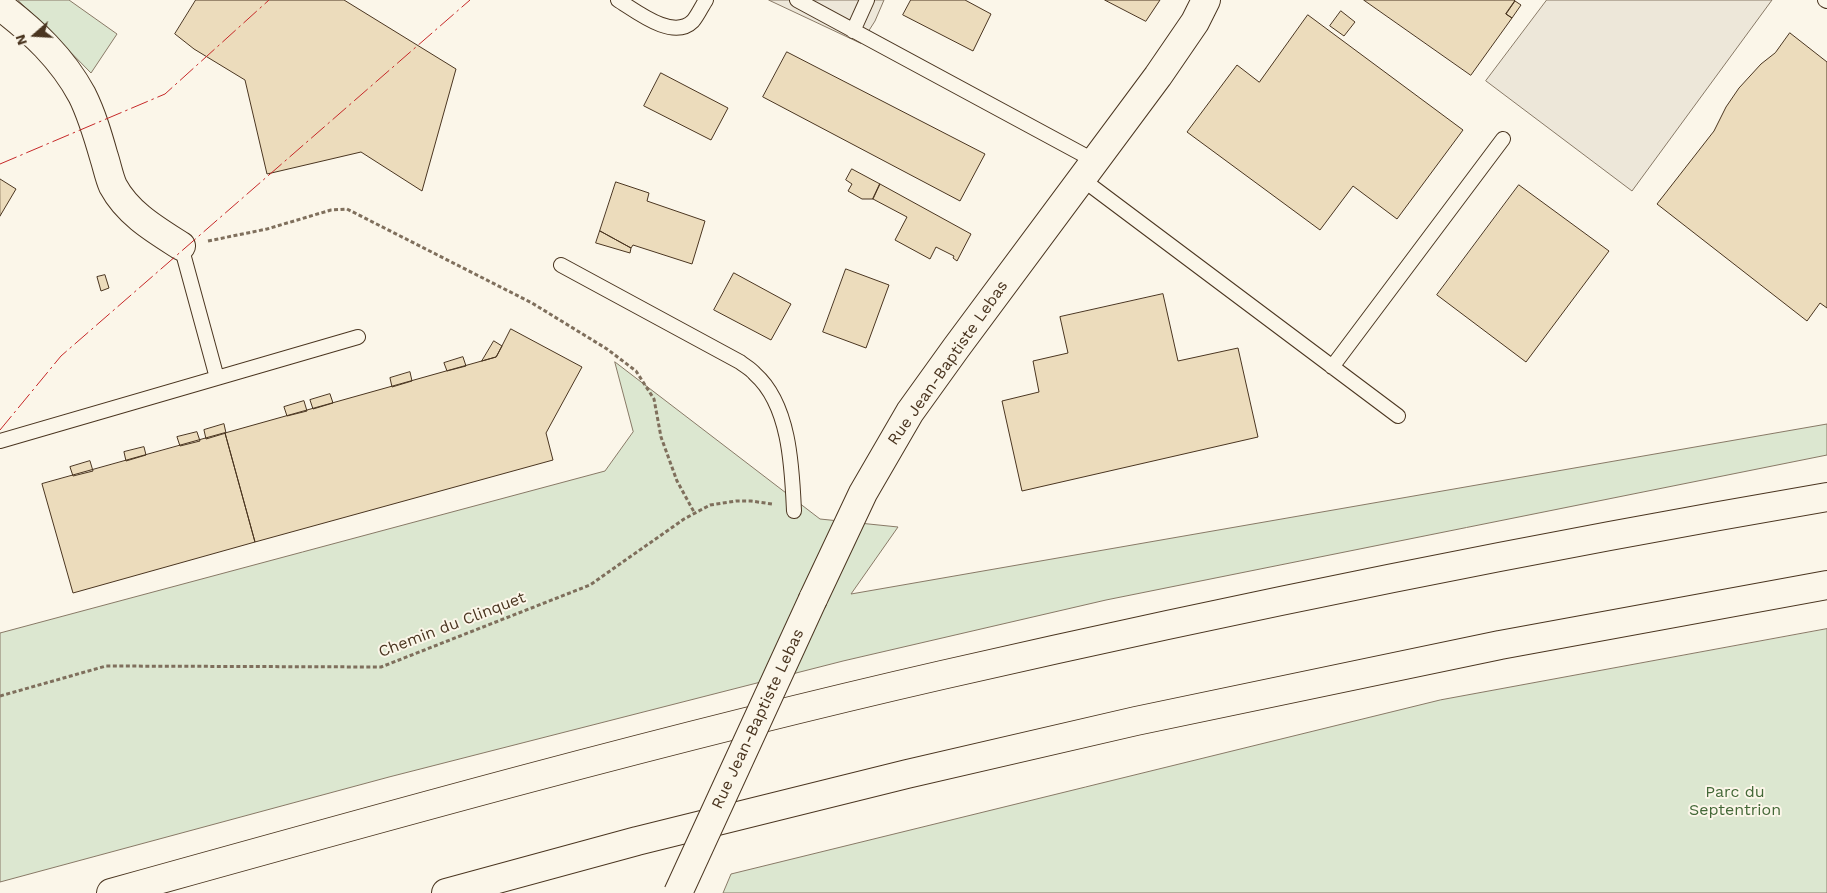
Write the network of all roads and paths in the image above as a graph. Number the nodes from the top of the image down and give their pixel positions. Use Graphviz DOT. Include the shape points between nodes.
graph roads {
  1 [pos="618,0"];
  2 [pos="706,0"];
  3 [pos="797,0"];
  4 [pos="867,0"];
  5 [pos="1206,0"];
  6 [pos="0,6"];
  7 [pos="853,31"];
  8 [pos="1503,139"];
  9 [pos="1089,170"];
  10 [pos="181,246"];
  11 [pos="561,265"];
  12 [pos="358,337"];
  13 [pos="1332,367"];
  14 [pos="217,378"];
  15 [pos="1398,416"];
  16 [pos="0,441"];
  17 [pos="1827,497"];
  18 [pos="768,504"];
  19 [pos="794,511"];
  20 [pos="694,512"];
  21 [pos="1827,585"];
  22 [pos="0,696"];
  23 [pos="111,893"];
  24 [pos="446,893"];
  25 [pos="678,893"];
  1 -- 2 [label="lane" via="657,23 675,28 684,27 694,20"];
  3 -- 7 [label="lane"];
  4 -- 7 [label="lane"];
  5 -- 9 [label="main road, Rue Jean-Baptiste Lebas" via="1175,52"];
  6 -- 10 [label="main road" via="45,43 82,95 113,185 122,199 139,217"];
  7 -- 9 [label="lane"];
  8 -- 13 [label="lane"];
  9 -- 13 [label="lane"];
  9 -- 25 [label="main road, Rue Jean-Baptiste Lebas, bridge" via="910,412 863,493"];
  10 -- 14 [label="lane"];
  10 -- 20 [label="path" via="260,231 332,210 347,209 532,303 607,349 636,371 654,399 661,437 677,481"];
  11 -- 19 [label="lane" via="740,362 756,374 774,400 783,424 791,466"];
  12 -- 14 [label="lane"];
  13 -- 15 [label="lane"];
  14 -- 16 [label="lane"];
  17 -- 23 [label="main road" via="1395,577 940,676 655,746"];
  18 -- 20 [label="path, Chemin du Clinquet" via="736,501"];
  20 -- 22 [label="path, Chemin du Clinquet" via="590,585 381,667 106,666"];
  21 -- 24 [label="main road" via="1500,645 1145,719 907,774"];
}
